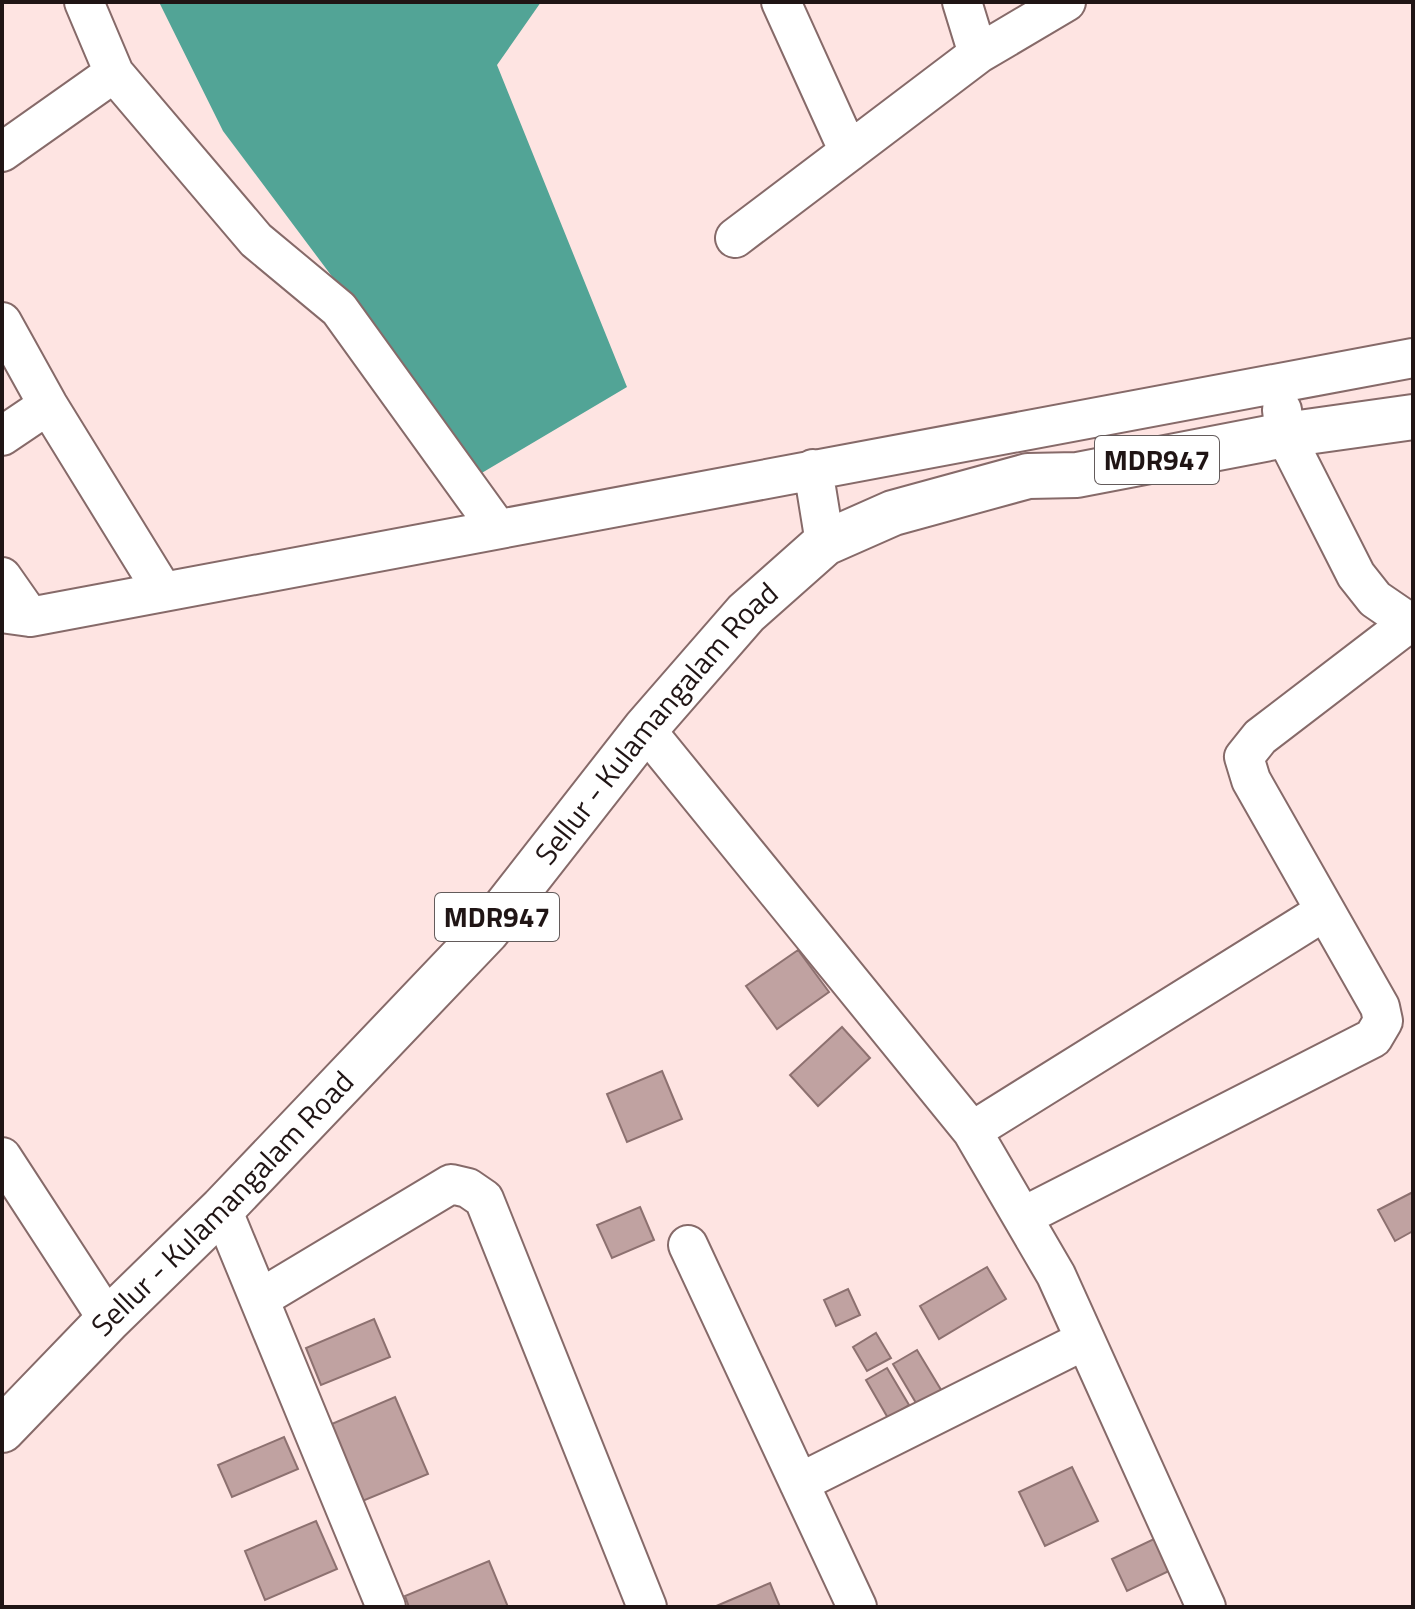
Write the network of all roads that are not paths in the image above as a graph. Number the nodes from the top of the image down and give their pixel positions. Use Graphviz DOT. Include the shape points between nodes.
graph roads {
  1 [pos="84,2"];
  2 [pos="781,2"];
  3 [pos="962,2"];
  4 [pos="1066,2"];
  5 [pos="978,54"];
  6 [pos="114,73"];
  7 [pos="2,152"];
  8 [pos="849,152"];
  9 [pos="735,238"];
  10 [pos="2,322"];
  11 [pos="1412,388"];
  12 [pos="48,405"];
  13 [pos="1284,422"];
  14 [pos="2,436"];
  15 [pos="813,469"];
  16 [pos="497,528"];
  17 [pos="825,543"];
  18 [pos="2,577"];
  19 [pos="162,590"];
  20 [pos="16,615"];
  21 [pos="1411,624"];
  22 [pos="645,729"];
  23 [pos="1325,911"];
  24 [pos="972,1131"];
  25 [pos="2,1157"];
  26 [pos="222,1209"];
  27 [pos="1024,1216"];
  28 [pos="688,1245"];
  29 [pos="261,1298"];
  30 [pos="108,1320"];
  31 [pos="1085,1340"];
  32 [pos="2,1430"];
  33 [pos="799,1483"];
  34 [pos="386,1607"];
  35 [pos="647,1607"];
  36 [pos="857,1607"];
  37 [pos="1206,1607"];
  1 -- 6 [label="street"];
  2 -- 8 [label="street"];
  3 -- 5 [label="street"];
  4 -- 5 [label="street"];
  5 -- 8 [label="street"];
  6 -- 7 [label="street"];
  6 -- 16 [label="street" via="256,240 339,309"];
  8 -- 9 [label="street"];
  10 -- 12 [label="street"];
  11 -- 13 [label="main road, Sellur - Kulamangalam Road"];
  11 -- 15 [label="street"];
  12 -- 14 [label="street"];
  12 -- 19 [label="street"];
  13 -- 17 [label="main road, Sellur - Kulamangalam Road / MDR947" via="1081,443 1028,476 893,513"];
  13 -- 21 [label="street" via="1356,575 1375,599"];
  15 -- 16 [label="street"];
  15 -- 17 [label="street"];
  16 -- 19 [label="street"];
  17 -- 22 [label="main road, Sellur - Kulamangalam Road / MDR947" via="746,613"];
  18 -- 20 [label="street"];
  19 -- 20 [label="street"];
  21 -- 23 [label="street" via="1260,737 1244,757 1251,780"];
  22 -- 24 [label="street"];
  22 -- 26 [label="main road, Sellur - Kulamangalam Road / MDR947" via="487,931"];
  23 -- 24 [label="street"];
  23 -- 27 [label="street" via="1380,1007 1383,1021 1373,1038"];
  24 -- 27 [label="street"];
  25 -- 30 [label="street"];
  26 -- 29 [label="street"];
  26 -- 30 [label="main road, Sellur - Kulamangalam Road / MDR947"];
  27 -- 31 [label="street"];
  28 -- 33 [label="street"];
  29 -- 34 [label="street"];
  29 -- 35 [label="street" via="451,1184 484,1199"];
  30 -- 32 [label="main road, Sellur - Kulamangalam Road / MDR947"];
  31 -- 33 [label="street"];
  31 -- 37 [label="street"];
  33 -- 36 [label="street"];
}
